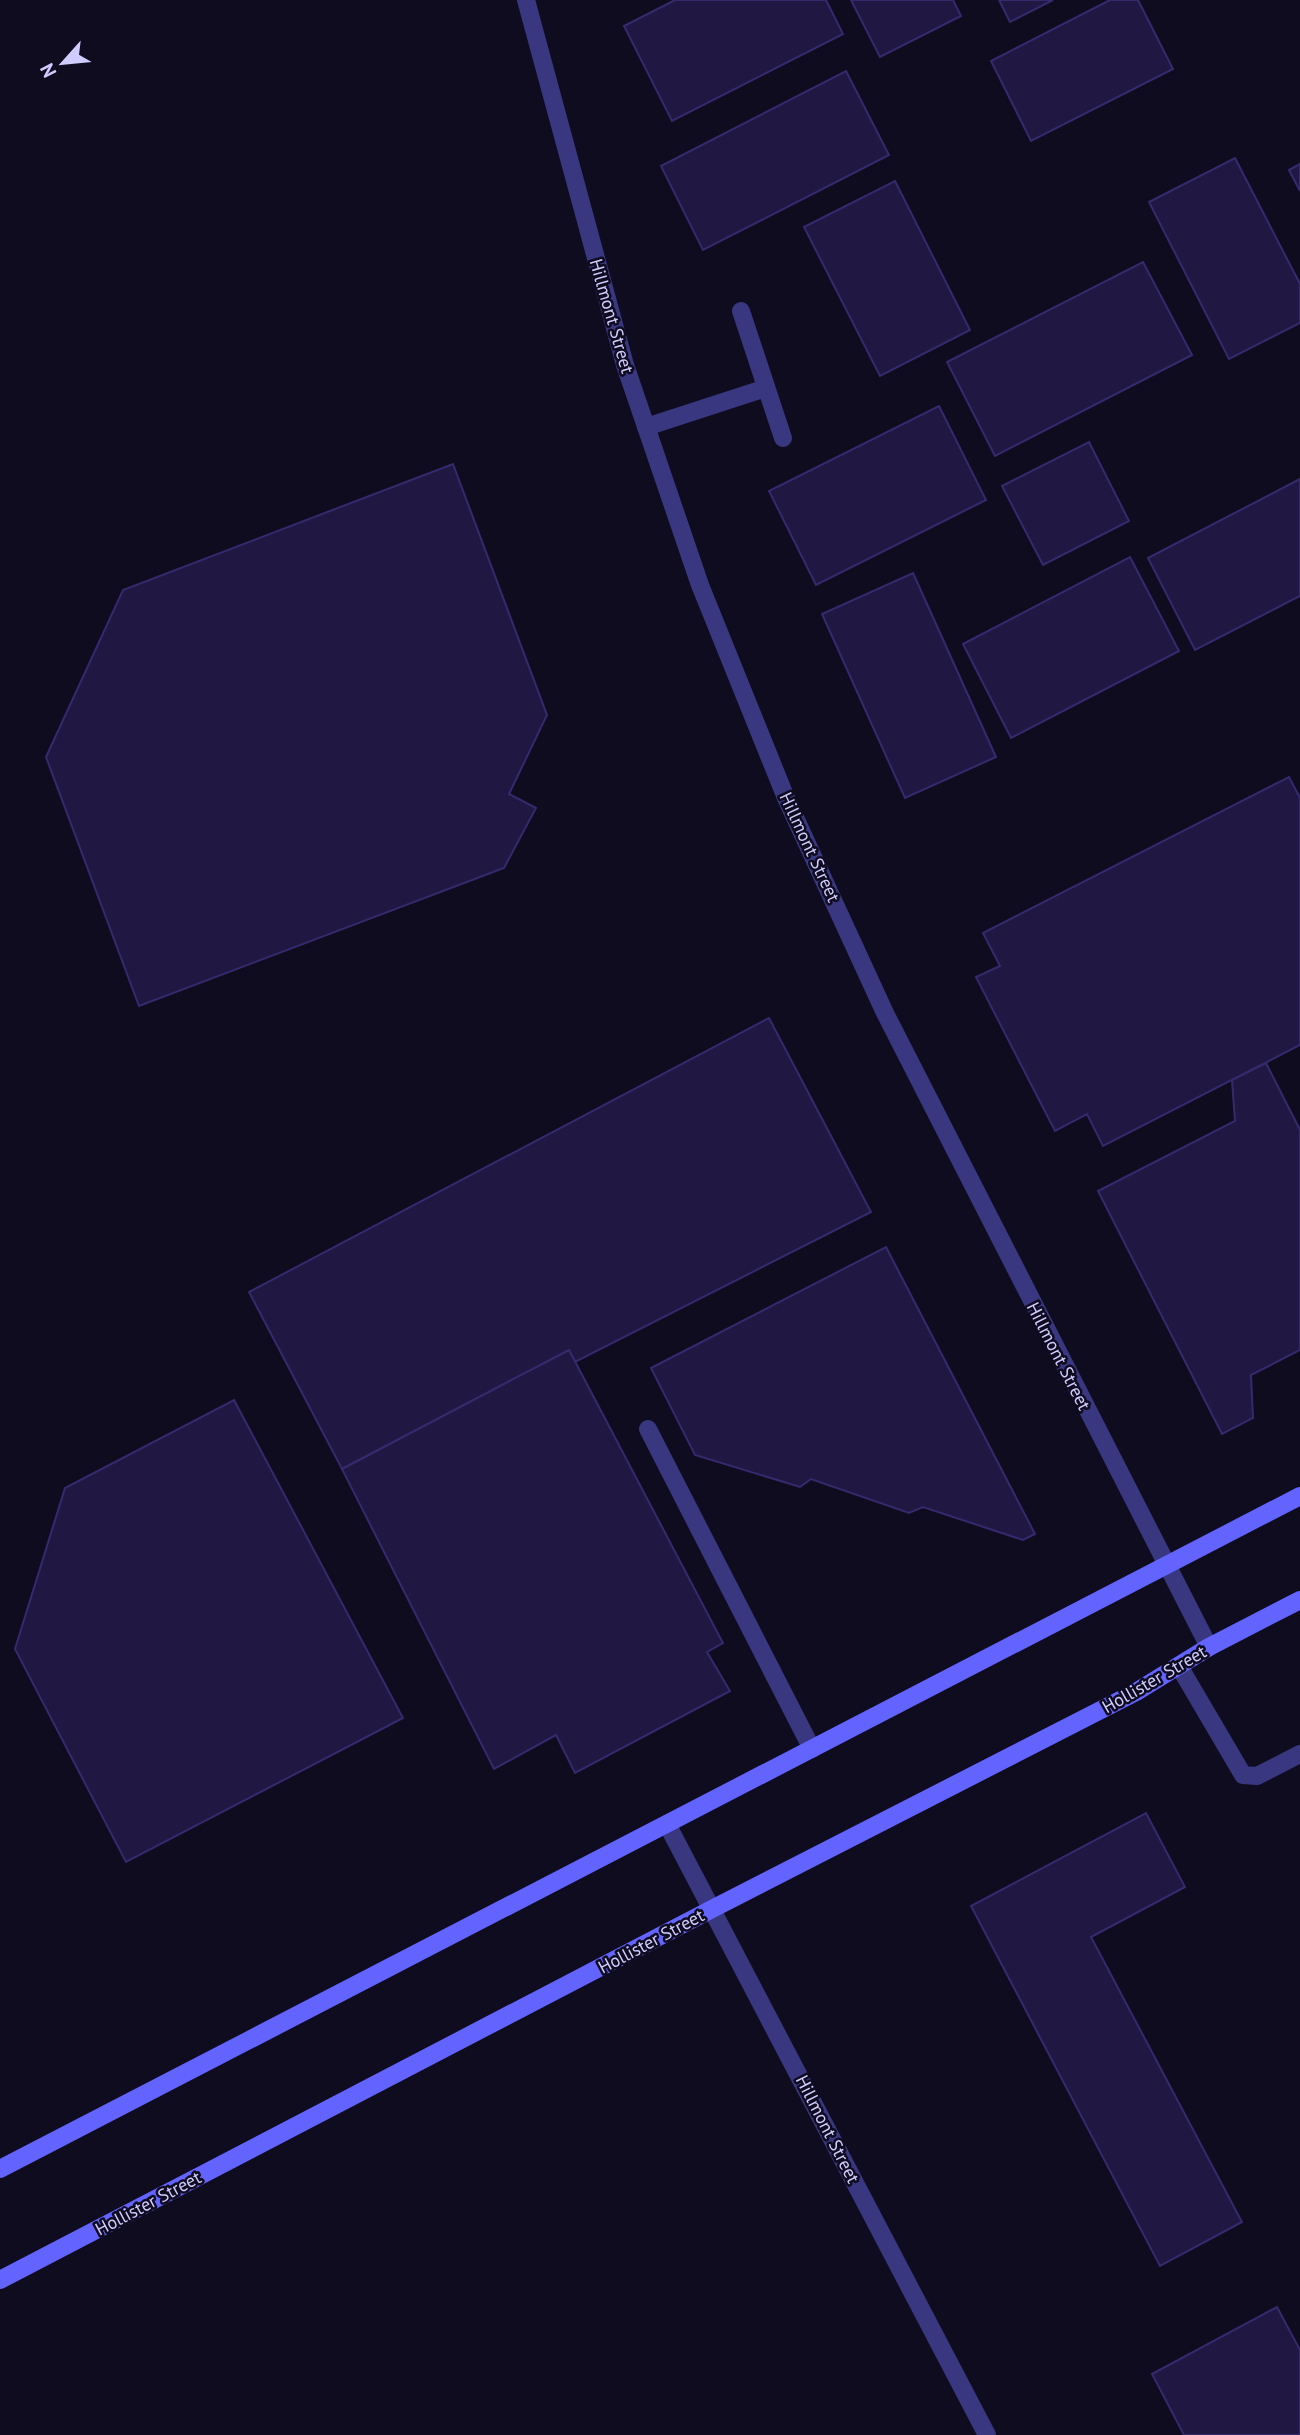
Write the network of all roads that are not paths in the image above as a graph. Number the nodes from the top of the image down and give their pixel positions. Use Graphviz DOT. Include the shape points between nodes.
graph roads {
  1 [pos="526,0"];
  2 [pos="741,312"];
  3 [pos="766,388"];
  4 [pos="646,427"];
  5 [pos="783,439"];
  6 [pos="649,1429"];
  7 [pos="1300,1496"];
  8 [pos="1166,1565"];
  9 [pos="1300,1600"];
  10 [pos="1209,1647"];
  11 [pos="1179,1666"];
  12 [pos="812,1749"];
  13 [pos="1300,1754"];
  14 [pos="667,1824"];
  15 [pos="712,1909"];
  16 [pos="0,2169"];
  17 [pos="0,2280"];
  18 [pos="986,2435"];
  1 -- 4 [label="street, Hillmont Street" via="625,366"];
  2 -- 3 [label="street"];
  3 -- 4 [label="street"];
  3 -- 5 [label="street"];
  4 -- 8 [label="street, Hillmont Street" via="700,586 786,798 885,1013"];
  6 -- 12 [label="street"];
  7 -- 8 [label="main road"];
  8 -- 10 [label="street, Hillmont Street"];
  8 -- 12 [label="main road"];
  9 -- 10 [label="main road, Hollister Street"];
  10 -- 11 [label="main road, Hollister Street"];
  11 -- 13 [label="street" via="1242,1775 1257,1776"];
  11 -- 15 [label="main road, Hollister Street"];
  12 -- 14 [label="main road"];
  14 -- 15 [label="street, Hillmont Street"];
  14 -- 16 [label="main road"];
  15 -- 17 [label="main road, Hollister Street"];
  15 -- 18 [label="street, Hillmont Street"];
}
